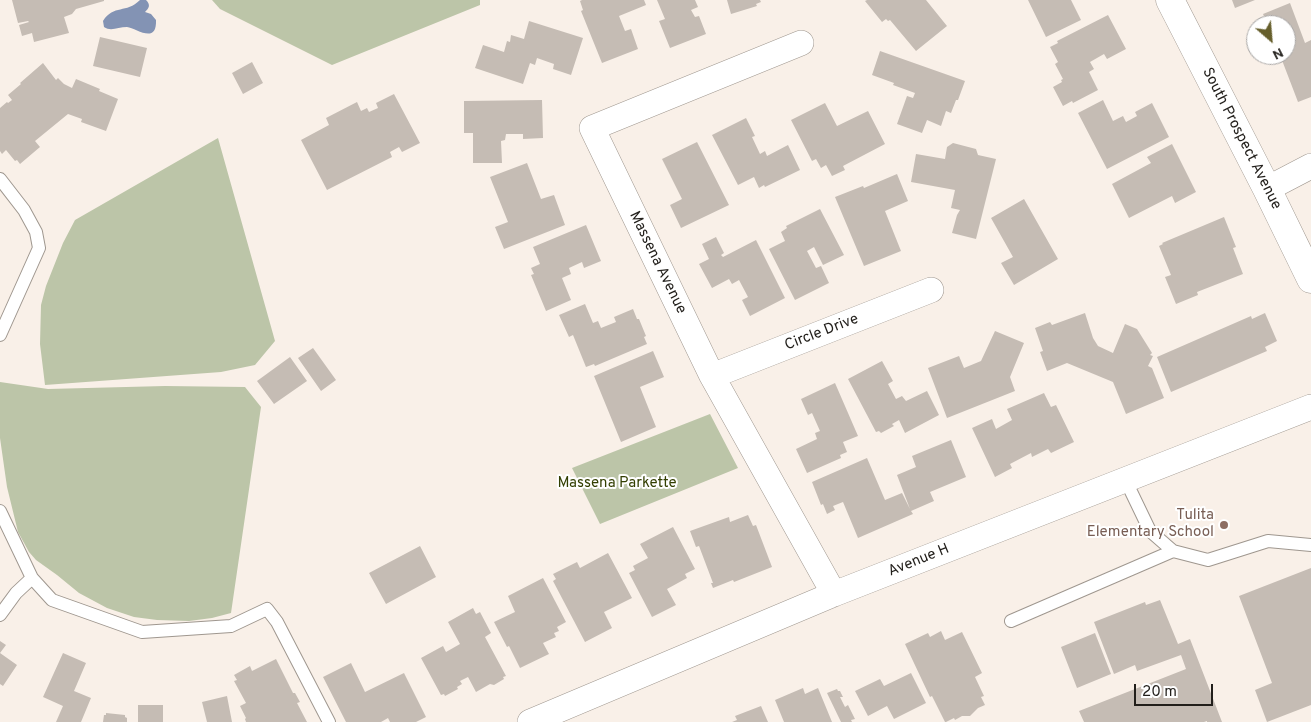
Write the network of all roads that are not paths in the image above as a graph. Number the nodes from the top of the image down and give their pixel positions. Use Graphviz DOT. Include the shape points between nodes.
graph roads {
  1 [pos="1170,0"];
  2 [pos="801,44"];
  3 [pos="1311,166"];
  4 [pos="0,179"];
  5 [pos="1267,189"];
  6 [pos="1311,279"];
  7 [pos="931,290"];
  8 [pos="0,335"];
  9 [pos="712,376"];
  10 [pos="1311,407"];
  11 [pos="1125,479"];
  12 [pos="0,511"];
  13 [pos="1311,545"];
  14 [pos="1172,551"];
  15 [pos="32,578"];
  16 [pos="834,594"];
  17 [pos="0,614"];
  18 [pos="1012,621"];
  19 [pos="329,722"];
  20 [pos="530,722"];
  1 -- 5 [label="main road, South Prospect Avenue"];
  2 -- 9 [label="street, Massena Avenue" via="592,128"];
  3 -- 5 [label="street"];
  4 -- 8 [label="lane" via="24,210 36,232 39,248"];
  5 -- 6 [label="main road, South Prospect Avenue"];
  7 -- 9 [label="street, Circle Drive"];
  9 -- 16 [label="street, Massena Avenue"];
  10 -- 11 [label="street, Avenue H"];
  11 -- 14 [label="lane" via="1150,531"];
  11 -- 16 [label="street, Avenue H"];
  12 -- 15 [label="lane"];
  13 -- 14 [label="lane" via="1268,541 1208,560"];
  14 -- 18 [label="lane"];
  15 -- 17 [label="lane"];
  15 -- 19 [label="lane" via="52,600 142,632 231,626 267,608"];
  16 -- 20 [label="street, Avenue H"];
}
